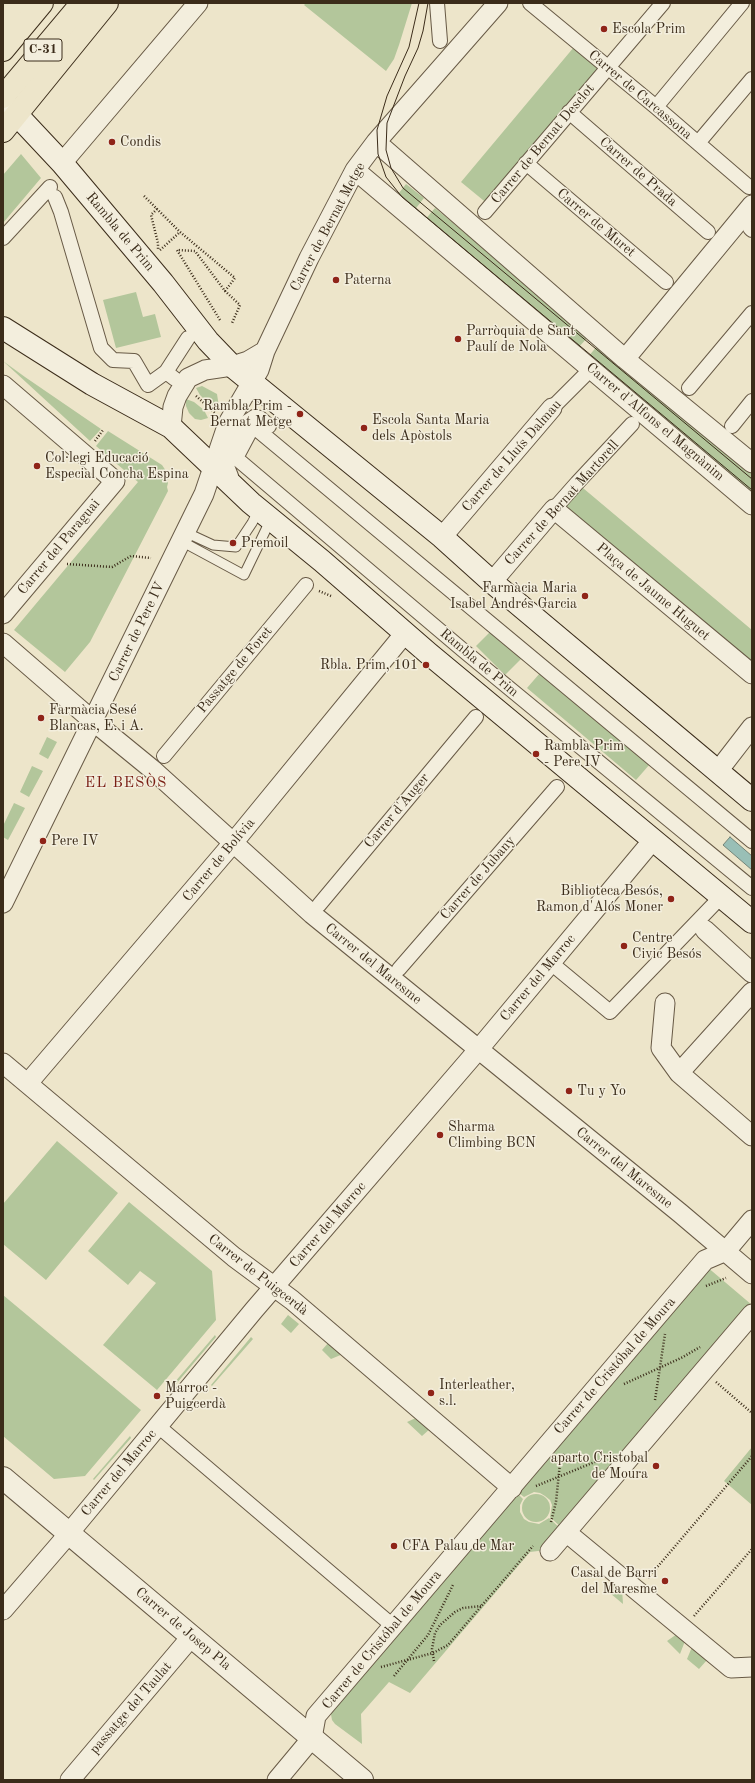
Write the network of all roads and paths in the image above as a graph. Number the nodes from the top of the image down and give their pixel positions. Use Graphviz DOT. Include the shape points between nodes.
graph roads {
  1 [pos="19,3"];
  2 [pos="42,3"];
  3 [pos="82,3"];
  4 [pos="108,3"];
  5 [pos="198,3"];
  6 [pos="437,3"];
  7 [pos="498,3"];
  8 [pos="530,3"];
  9 [pos="663,3"];
  10 [pos="742,3"];
  11 [pos="3,23"];
  12 [pos="440,41"];
  13 [pos="3,50"];
  14 [pos="608,68"];
  15 [pos="752,79"];
  16 [pos="8,105"];
  17 [pos="656,106"];
  18 [pos="569,112"];
  19 [pos="3,131"];
  20 [pos="376,142"];
  21 [pos="698,143"];
  22 [pos="62,163"];
  23 [pos="526,163"];
  24 [pos="355,170"];
  25 [pos="144,196"];
  26 [pos="750,196"];
  27 [pos="157,209"];
  28 [pos="485,212"];
  29 [pos="180,232"];
  30 [pos="708,232"];
  31 [pos="3,238"];
  32 [pos="666,282"];
  33 [pos="225,291"];
  34 [pos="752,313"];
  35 [pos="220,320"];
  36 [pos="232,323"];
  37 [pos="3,328"];
  38 [pos="188,338"];
  39 [pos="265,352"];
  40 [pos="625,360"];
  41 [pos="232,366"];
  42 [pos="584,376"];
  43 [pos="253,383"];
  44 [pos="3,384"];
  45 [pos="689,388"];
  46 [pos="193,394"];
  47 [pos="752,401"];
  48 [pos="552,408"];
  49 [pos="219,416"];
  50 [pos="632,424"];
  51 [pos="249,425"];
  52 [pos="269,426"];
  53 [pos="732,426"];
  54 [pos="171,427"];
  55 [pos="103,430"];
  56 [pos="93,443"];
  57 [pos="752,463"];
  58 [pos="222,471"];
  59 [pos="752,505"];
  60 [pos="554,510"];
  61 [pos="265,514"];
  62 [pos="183,536"];
  63 [pos="442,538"];
  64 [pos="151,558"];
  65 [pos="65,564"];
  66 [pos="492,582"];
  67 [pos="306,585"];
  68 [pos="3,614"];
  69 [pos="407,635"];
  70 [pos="3,643"];
  71 [pos="752,674"];
  72 [pos="476,717"];
  73 [pos="93,721"];
  74 [pos="752,727"];
  75 [pos="164,756"];
  76 [pos="718,771"];
  77 [pos="557,787"];
  78 [pos="752,800"];
  79 [pos="654,840"];
  80 [pos="752,841"];
  81 [pos="233,843"];
  82 [pos="752,888"];
  83 [pos="716,902"];
  84 [pos="3,903"];
  85 [pos="318,905"];
  86 [pos="752,922"];
  87 [pos="704,930"];
  88 [pos="551,963"];
  89 [pos="399,969"];
  90 [pos="752,973"];
  91 [pos="752,992"];
  92 [pos="665,1003"];
  93 [pos="478,1050"];
  94 [pos="3,1063"];
  95 [pos="680,1073"];
  96 [pos="28,1083"];
  97 [pos="752,1136"];
  98 [pos="752,1220"];
  99 [pos="726,1251"];
  100 [pos="752,1274"];
  101 [pos="726,1278"];
  102 [pos="274,1288"];
  103 [pos="700,1288"];
  104 [pos="752,1314"];
  105 [pos="665,1332"];
  106 [pos="704,1344"];
  107 [pos="660,1367"];
  108 [pos="703,1371"];
  109 [pos="618,1386"];
  110 [pos="654,1403"];
  111 [pos="752,1413"];
  112 [pos="158,1426"];
  113 [pos="566,1449"];
  114 [pos="611,1455"];
  115 [pos="752,1456"];
  116 [pos="559,1477"];
  117 [pos="3,1478"];
  118 [pos="521,1489"];
  119 [pos="558,1529"];
  120 [pos="69,1533"];
  121 [pos="542,1548"];
  122 [pos="752,1550"];
  123 [pos="647,1580"];
  124 [pos="454,1582"];
  125 [pos="482,1606"];
  126 [pos="3,1610"];
  127 [pos="393,1626"];
  128 [pos="683,1629"];
  129 [pos="192,1636"];
  130 [pos="433,1653"];
  131 [pos="407,1660"];
  132 [pos="434,1661"];
  133 [pos="752,1667"];
  134 [pos="375,1669"];
  135 [pos="394,1676"];
  136 [pos="312,1738"];
  137 [pos="70,1780"];
  138 [pos="277,1780"];
  139 [pos="362,1780"];
  1 -- 11 [label="main road"];
  2 -- 13 [label="main road, C-31"];
  3 -- 16 [label="main road, C-31"];
  4 -- 16 [label="main road"];
  5 -- 22 [label="street"];
  6 -- 12 [label="street"];
  7 -- 20 [label="street, Carrer de Bernat Metge"];
  8 -- 14 [label="street, Carrer de Carcassona"];
  9 -- 14 [label="street, Carrer de Bernat Desclot"];
  10 -- 17 [label="street"];
  14 -- 17 [label="street, Carrer de Carcassona"];
  14 -- 18 [label="street, Carrer de Bernat Desclot"];
  15 -- 21 [label="street"];
  16 -- 19 [label="main road"];
  16 -- 22 [label="main road, Rambla de Prim"];
  17 -- 21 [label="street, Carrer de Carcassona"];
  18 -- 23 [label="street, Carrer de Bernat Desclot"];
  18 -- 30 [label="street, Carrer de Prada"];
  20 -- 24 [label="street, Carrer de Bernat Metge"];
  20 -- 40 [label="street, Carrer d'Alfons el Magnànim"];
  21 -- 26 [label="street, Carrer de Carcassona"];
  22 -- 41 [label="main road, Rambla de Prim" via="163,282 208,341"];
  23 -- 28 [label="street, Carrer de Bernat Desclot"];
  23 -- 32 [label="street, Carrer de Muret"];
  24 -- 39 [label="street, Carrer de Bernat Metge" via="309,258"];
  24 -- 59 [label="street, Carrer d'Alfons el Magnànim"];
  25 -- 27 [label="path"];
  26 -- 40 [label="street"];
  27 -- 29 [label="path"];
  27 -- 29 [label="path" via="151,215 158,251"];
  29 -- 33 [label="path" via="235,278"];
  31 -- 38 [label="street" via="52,192 61,212 101,348 113,360 134,360 148,385 171,376"];
  33 -- 35 [label="path" via="195,251 177,250"];
  33 -- 36 [label="path" via="240,305"];
  34 -- 45 [label="street"];
  37 -- 54 [label="main road, Rambla de Prim" via="92,384"];
  39 -- 41 [label="street"];
  39 -- 43 [label="street, Carrer de Bernat Metge"];
  40 -- 57 [label="street, Carrer d'Alfons el Magnànim"];
  41 -- 43 [label="main road, Rambla de Prim"];
  41 -- 54 [label="street" via="205,370 188,378 173,406"];
  42 -- 48 [label="street, Carrer de Lluís Dalmau"];
  43 -- 58 [label="street" via="228,423"];
  43 -- 63 [label="main road, Rambla de Prim"];
  44 -- 68 [label="street, Carrer del Paraguai" via="116,481"];
  46 -- 49 [label="path"];
  47 -- 53 [label="street"];
  48 -- 63 [label="street, Carrer de Lluís Dalmau"];
  50 -- 60 [label="street, Carrer de Bernat Martorell"];
  51 -- 52 [label="street" via="254,417 260,418"];
  51 -- 58 [label="street"];
  51 -- 80 [label="street"];
  51 -- 82 [label="street, Rambla de Prim" via="236,458 464,651"];
  54 -- 58 [label="main road, Rambla de Prim"];
  55 -- 56 [label="path"];
  58 -- 61 [label="main road, Rambla de Prim"];
  58 -- 62 [label="street, Carrer de Pere IV" via="204,494"];
  60 -- 66 [label="street, Carrer de Bernat Martorell"];
  60 -- 71 [label="street, Plaça de Jaume Huguet"];
  61 -- 62 [label="lane" via="252,523 236,547 213,545"];
  61 -- 62 [label="lane" via="244,575"];
  61 -- 69 [label="main road, Rambla de Prim"];
  62 -- 73 [label="street, Carrer de Pere IV"];
  63 -- 66 [label="main road, Rambla de Prim"];
  64 -- 65 [label="path" via="131,556 112,567"];
  66 -- 76 [label="main road, Rambla de Prim"];
  67 -- 75 [label="street, Passatge de Foret"];
  69 -- 79 [label="main road, Rambla de Prim"];
  69 -- 81 [label="street, Carrer de Bolívia" via="401,638"];
  70 -- 73 [label="street, Carrer del Maresme"];
  72 -- 85 [label="street, Carrer d'Auger"];
  73 -- 81 [label="street, Carrer del Maresme" via="153,770"];
  73 -- 84 [label="street, Carrer de Pere IV"];
  74 -- 76 [label="street"];
  76 -- 78 [label="main road, Rambla de Prim"];
  77 -- 89 [label="street, Carrer de Jubany"];
  79 -- 86 [label="main road, Rambla de Prim"];
  79 -- 88 [label="street, Carrer del Marroc"];
  81 -- 93 [label="street, Carrer del Maresme" via="312,914"];
  81 -- 96 [label="street, Carrer de Bolívia"];
  83 -- 88 [label="street" via="610,1012"];
  87 -- 90 [label="street"];
  88 -- 93 [label="street, Carrer del Marroc"];
  91 -- 95 [label="street"];
  92 -- 95 [label="street" via="661,1048"];
  93 -- 99 [label="street, Carrer del Maresme"];
  93 -- 102 [label="street, Carrer del Marroc"];
  94 -- 96 [label="street, Carrer de Puigcerdà"];
  95 -- 97 [label="street"];
  96 -- 102 [label="street, Carrer de Puigcerdà"];
  98 -- 99 [label="street, Carrer de Cristóbal de Moura"];
  99 -- 100 [label="street, Carrer del Maresme"];
  99 -- 118 [label="street, Carrer de Cristóbal de Moura" via="705,1260"];
  101 -- 103 [label="path"];
  102 -- 112 [label="street, Carrer del Marroc"];
  102 -- 118 [label="street, Carrer de Puigcerdà" via="292,1300"];
  104 -- 108 [label="street"];
  105 -- 107 [label="path"];
  106 -- 107 [label="path"];
  107 -- 109 [label="path"];
  107 -- 110 [label="path"];
  108 -- 111 [label="path"];
  108 -- 119 [label="street"];
  112 -- 120 [label="street, Carrer del Marroc"];
  112 -- 127 [label="street"];
  113 -- 116 [label="path" via="560,1464"];
  114 -- 116 [label="path"];
  115 -- 123 [label="path"];
  116 -- 118 [label="path"];
  116 -- 119 [label="path" via="556,1502"];
  117 -- 120 [label="main road, Carrer de Josep Pla"];
  118 -- 127 [label="street, Carrer de Cristóbal de Moura"];
  119 -- 121 [label="street"];
  119 -- 128 [label="street"];
  120 -- 126 [label="street, Carrer del Marroc"];
  120 -- 129 [label="main road, Carrer de Josep Pla"];
  121 -- 125 [label="path"];
  122 -- 128 [label="path"];
  124 -- 131 [label="path" via="428,1635"];
  125 -- 130 [label="path" via="448,1645"];
  125 -- 130 [label="path" via="463,1608 446,1618 435,1633"];
  127 -- 136 [label="street, Carrer de Cristóbal de Moura" via="316,1716"];
  128 -- 133 [label="street" via="731,1668"];
  129 -- 136 [label="main road, Carrer de Josep Pla"];
  129 -- 137 [label="street, passatge del Taulat"];
  130 -- 131 [label="path"];
  130 -- 132 [label="path"];
  131 -- 134 [label="path"];
  131 -- 135 [label="path"];
  136 -- 138 [label="street, Carrer de Cristóbal de Moura"];
  136 -- 139 [label="main road, Carrer de Josep Pla"];
}
